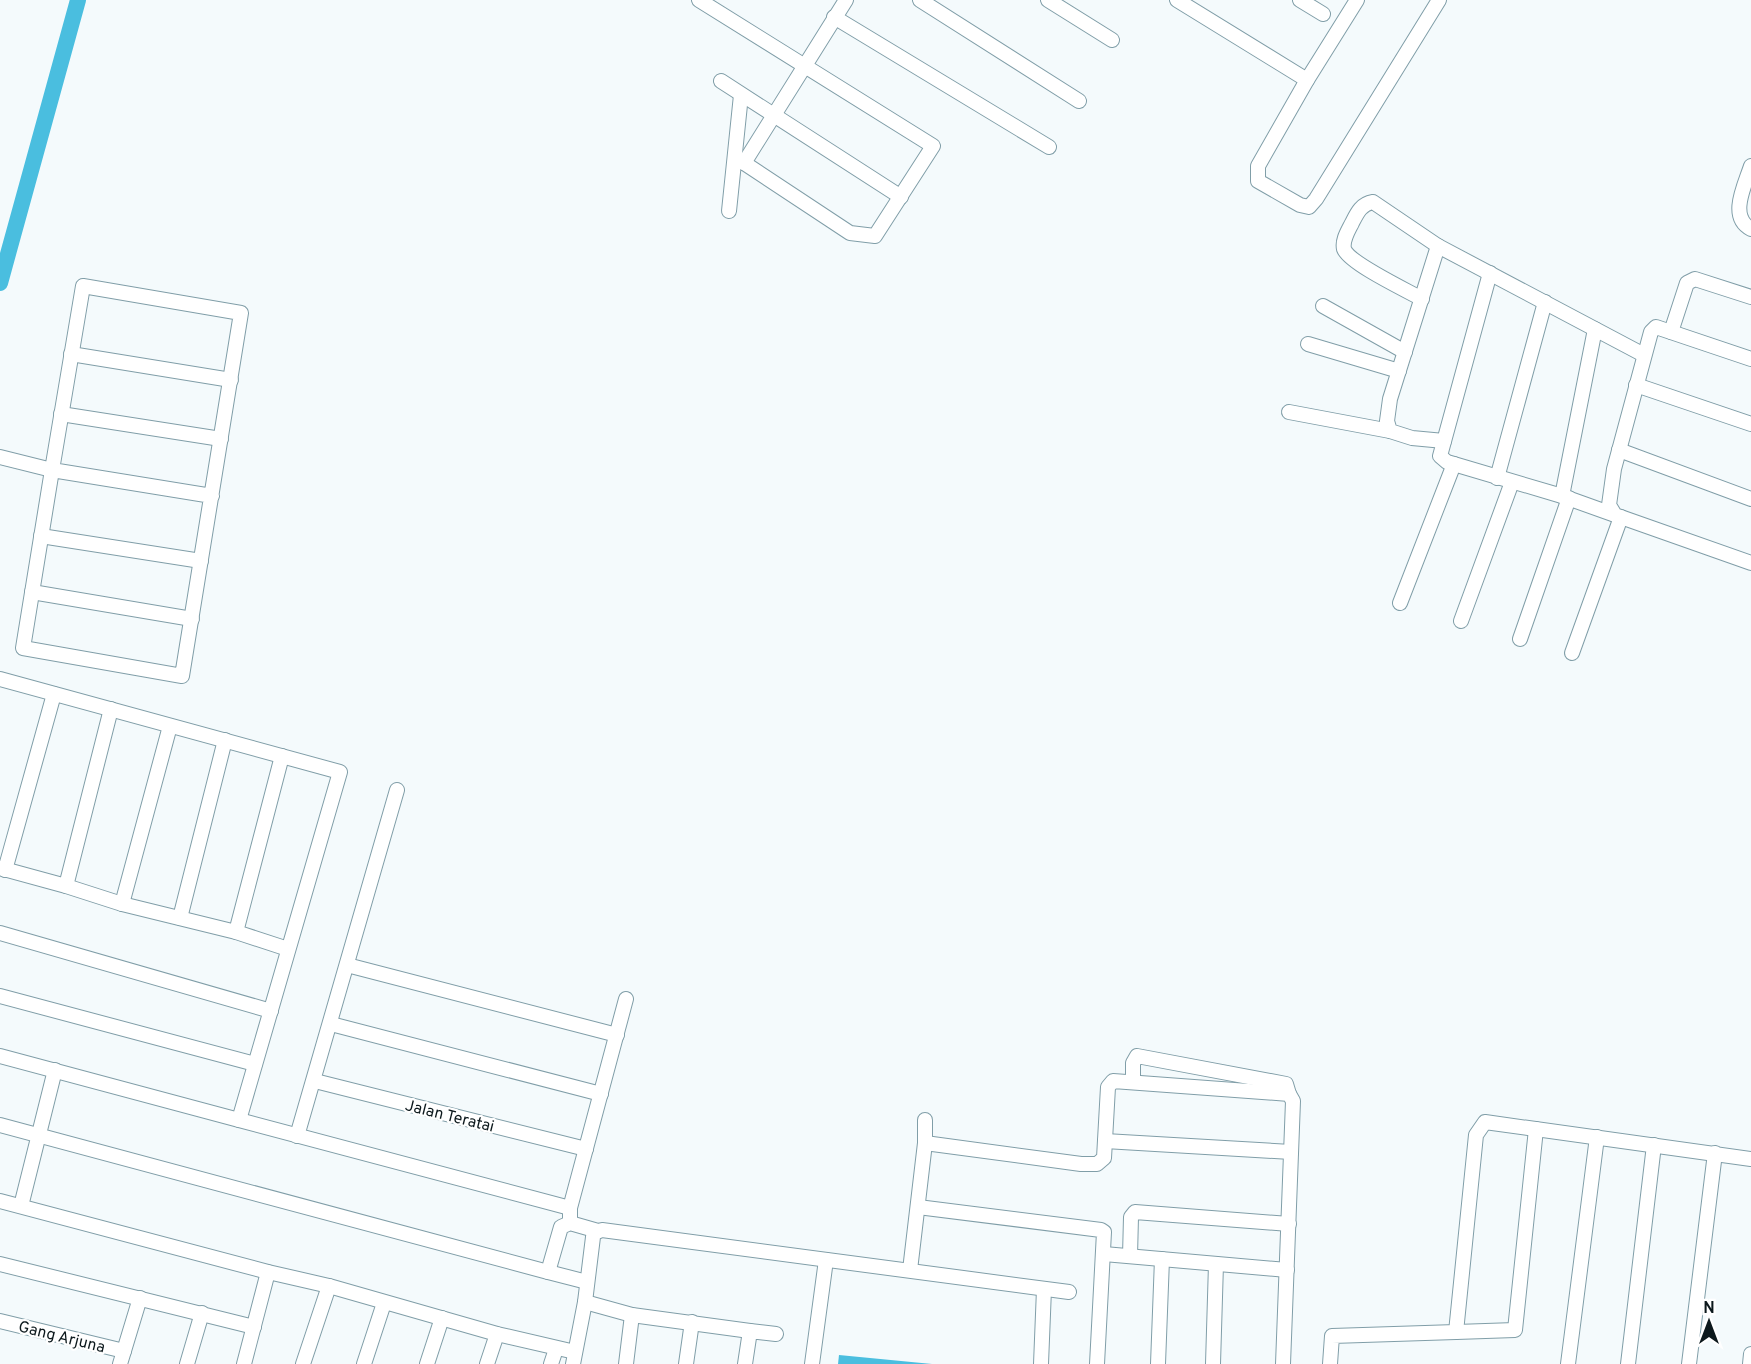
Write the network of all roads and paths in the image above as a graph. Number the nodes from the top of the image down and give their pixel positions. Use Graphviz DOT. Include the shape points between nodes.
graph roads {
  1 [pos="699,0"];
  2 [pos="846,0"];
  3 [pos="920,0"];
  4 [pos="1048,0"];
  5 [pos="1177,0"];
  6 [pos="1300,0"];
  7 [pos="1358,0"];
  8 [pos="1439,0"];
  9 [pos="721,6"];
  10 [pos="1323,14"];
  11 [pos="834,17"];
  12 [pos="1112,40"];
  13 [pos="805,66"];
  14 [pos="1307,80"];
  15 [pos="721,81"];
  16 [pos="741,95"];
  17 [pos="1079,101"];
  18 [pos="774,115"];
  19 [pos="1048,147"];
  20 [pos="739,160"];
  21 [pos="1751,166"];
  22 [pos="901,197"];
  23 [pos="729,211"];
  24 [pos="1751,229"];
  25 [pos="1438,246"];
  26 [pos="1490,273"];
  27 [pos="1751,297"];
  28 [pos="1422,299"];
  29 [pos="1545,302"];
  30 [pos="1323,306"];
  31 [pos="1595,329"];
  32 [pos="1671,332"];
  33 [pos="1308,344"];
  34 [pos="1405,352"];
  35 [pos="71,354"];
  36 [pos="1644,355"];
  37 [pos="1751,359"];
  38 [pos="1399,371"];
  39 [pos="231,380"];
  40 [pos="1636,385"];
  41 [pos="1289,412"];
  42 [pos="61,414"];
  43 [pos="1751,424"];
  44 [pos="1390,431"];
  45 [pos="221,439"];
  46 [pos="1444,441"];
  47 [pos="1618,450"];
  48 [pos="0,457"];
  49 [pos="1454,464"];
  50 [pos="52,470"];
  51 [pos="1497,478"];
  52 [pos="1512,482"];
  53 [pos="212,496"];
  54 [pos="1566,497"];
  55 [pos="1751,499"];
  56 [pos="1618,516"];
  57 [pos="41,536"];
  58 [pos="201,561"];
  59 [pos="1751,563"];
  60 [pos="32,592"];
  61 [pos="1400,603"];
  62 [pos="192,619"];
  63 [pos="1461,621"];
  64 [pos="1520,639"];
  65 [pos="1572,653"];
  66 [pos="0,679"];
  67 [pos="54,694"];
  68 [pos="111,709"];
  69 [pos="170,726"];
  70 [pos="225,740"];
  71 [pos="282,756"];
  72 [pos="397,790"];
  73 [pos="3,869"];
  74 [pos="66,886"];
  75 [pos="122,904"];
  76 [pos="180,918"];
  77 [pos="236,932"];
  78 [pos="0,933"];
  79 [pos="288,949"];
  80 [pos="347,965"];
  81 [pos="0,996"];
  82 [pos="626,999"];
  83 [pos="271,1011"];
  84 [pos="331,1024"];
  85 [pos="617,1035"];
  86 [pos="0,1056"];
  87 [pos="255,1064"];
  88 [pos="55,1070"];
  89 [pos="315,1081"];
  90 [pos="1132,1082"];
  91 [pos="601,1094"];
  92 [pos="1289,1094"];
  93 [pos="239,1120"];
  94 [pos="926,1120"];
  95 [pos="0,1125"];
  96 [pos="1536,1129"];
  97 [pos="39,1136"];
  98 [pos="297,1136"];
  99 [pos="1597,1137"];
  100 [pos="1105,1140"];
  101 [pos="925,1143"];
  102 [pos="1654,1145"];
  103 [pos="586,1149"];
  104 [pos="1292,1152"];
  105 [pos="1715,1153"];
  106 [pos="1751,1159"];
  107 [pos="0,1201"];
  108 [pos="21,1206"];
  109 [pos="918,1207"];
  110 [pos="570,1216"];
  111 [pos="1289,1224"];
  112 [pos="598,1231"];
  113 [pos="1104,1254"];
  114 [pos="1130,1256"];
  115 [pos="1162,1259"];
  116 [pos="826,1260"];
  117 [pos="0,1264"];
  118 [pos="1216,1264"];
  119 [pos="910,1270"];
  120 [pos="1287,1270"];
  121 [pos="268,1272"];
  122 [pos="548,1272"];
  123 [pos="587,1282"];
  124 [pos="329,1286"];
  125 [pos="1044,1288"];
  126 [pos="1069,1292"];
  127 [pos="140,1298"];
  128 [pos="585,1302"];
  129 [pos="384,1303"];
  130 [pos="202,1313"];
  131 [pos="632,1315"];
  132 [pos="442,1318"];
  133 [pos="0,1321"];
  134 [pos="692,1322"];
  135 [pos="254,1327"];
  136 [pos="750,1331"];
  137 [pos="1456,1332"];
  138 [pos="497,1334"];
  139 [pos="776,1334"];
  140 [pos="556,1349"];
  141 [pos="1751,1354"];
  142 [pos="122,1358"];
  143 [pos="574,1358"];
  144 [pos="187,1364"];
  145 [pos="244,1364"];
  146 [pos="303,1364"];
  147 [pos="364,1364"];
  148 [pos="426,1364"];
  149 [pos="487,1364"];
  150 [pos="551,1364"];
  151 [pos="626,1364"];
  152 [pos="686,1364"];
  153 [pos="745,1364"];
  154 [pos="812,1364"];
  155 [pos="1041,1364"];
  156 [pos="1097,1364"];
  157 [pos="1158,1364"];
  158 [pos="1213,1364"];
  159 [pos="1283,1364"];
  160 [pos="1330,1364"];
  161 [pos="1568,1364"];
  162 [pos="1628,1364"];
  163 [pos="1689,1364"];
  164 [pos="1750,1364"];
  1 -- 9 [label="street"];
  2 -- 11 [label="street"];
  3 -- 17 [label="street"];
  4 -- 12 [label="street"];
  5 -- 14 [label="street"];
  6 -- 10 [label="street"];
  7 -- 14 [label="street"];
  8 -- 14 [label="street" via="1309,207 1258,182 1258,166"];
  9 -- 13 [label="street"];
  11 -- 13 [label="street"];
  11 -- 19 [label="street"];
  13 -- 18 [label="street"];
  13 -- 22 [label="street" via="933,146"];
  15 -- 16 [label="street"];
  16 -- 18 [label="street"];
  16 -- 20 [label="street"];
  18 -- 20 [label="street"];
  18 -- 22 [label="street"];
  20 -- 22 [label="street" via="850,233 875,236"];
  20 -- 23 [label="street"];
  21 -- 24 [label="street" via="1738,217"];
  25 -- 26 [label="street"];
  25 -- 28 [label="street"];
  25 -- 28 [label="street" via="1373,202 1365,203 1357,213 1344,239 1345,250 1354,261"];
  26 -- 29 [label="street"];
  26 -- 46 [label="street"];
  27 -- 32 [label="street" via="1695,279 1687,284"];
  28 -- 34 [label="street"];
  29 -- 31 [label="street"];
  29 -- 51 [label="street"];
  30 -- 34 [label="street"];
  31 -- 36 [label="street"];
  31 -- 54 [label="street"];
  32 -- 36 [label="street" via="1656,327"];
  32 -- 37 [label="street"];
  33 -- 38 [label="street"];
  34 -- 38 [label="street"];
  35 -- 39 [label="street"];
  35 -- 39 [label="street" via="83,286 241,313"];
  35 -- 42 [label="street"];
  36 -- 40 [label="street"];
  38 -- 44 [label="street" via="1390,399"];
  39 -- 45 [label="street"];
  40 -- 43 [label="street"];
  40 -- 47 [label="street"];
  41 -- 44 [label="street"];
  42 -- 45 [label="street"];
  42 -- 50 [label="street"];
  44 -- 46 [label="street"];
  45 -- 53 [label="street"];
  46 -- 49 [label="street" via="1440,456"];
  47 -- 55 [label="street"];
  47 -- 56 [label="street" via="1609,505"];
  48 -- 50 [label="street"];
  49 -- 51 [label="street"];
  49 -- 61 [label="street"];
  50 -- 53 [label="street"];
  50 -- 57 [label="street"];
  51 -- 52 [label="street"];
  52 -- 54 [label="street"];
  52 -- 63 [label="street"];
  53 -- 58 [label="street"];
  54 -- 56 [label="street"];
  54 -- 64 [label="street"];
  56 -- 59 [label="street"];
  56 -- 65 [label="street"];
  57 -- 58 [label="street"];
  57 -- 60 [label="street"];
  58 -- 62 [label="street"];
  60 -- 62 [label="street"];
  60 -- 62 [label="street" via="23,648 182,676"];
  66 -- 67 [label="street"];
  67 -- 68 [label="street"];
  67 -- 73 [label="street"];
  68 -- 69 [label="street"];
  68 -- 74 [label="street"];
  69 -- 70 [label="street"];
  69 -- 75 [label="street"];
  70 -- 71 [label="street"];
  70 -- 76 [label="street"];
  71 -- 77 [label="street"];
  71 -- 79 [label="street" via="340,772"];
  72 -- 80 [label="street"];
  73 -- 74 [label="street"];
  74 -- 75 [label="street"];
  75 -- 76 [label="street"];
  76 -- 77 [label="street"];
  77 -- 79 [label="street"];
  78 -- 83 [label="street"];
  79 -- 83 [label="street"];
  80 -- 84 [label="street"];
  80 -- 85 [label="street"];
  81 -- 87 [label="street"];
  82 -- 85 [label="street"];
  83 -- 87 [label="street"];
  84 -- 89 [label="street"];
  84 -- 91 [label="street"];
  85 -- 91 [label="street"];
  86 -- 88 [label="street"];
  87 -- 93 [label="street"];
  88 -- 93 [label="street"];
  88 -- 97 [label="street"];
  89 -- 98 [label="street"];
  89 -- 103 [label="street, Jalan Teratai"];
  90 -- 92 [label="street"];
  90 -- 92 [label="street" via="1137,1056 1286,1084"];
  90 -- 100 [label="street" via="1113,1081 1108,1087"];
  91 -- 103 [label="street"];
  92 -- 104 [label="street" via="1293,1101"];
  93 -- 98 [label="street"];
  94 -- 101 [label="street"];
  95 -- 97 [label="street"];
  96 -- 99 [label="street"];
  96 -- 137 [label="street" via="1515,1330"];
  96 -- 137 [label="street" via="1485,1122 1476,1135"];
  97 -- 108 [label="street"];
  97 -- 122 [label="street"];
  98 -- 110 [label="street"];
  99 -- 102 [label="street"];
  99 -- 161 [label="street"];
  100 -- 101 [label="street" via="1104,1158 1097,1164"];
  100 -- 104 [label="street"];
  101 -- 109 [label="street"];
  102 -- 105 [label="street"];
  102 -- 162 [label="street"];
  103 -- 110 [label="street"];
  104 -- 111 [label="street"];
  105 -- 106 [label="street"];
  105 -- 163 [label="street"];
  107 -- 108 [label="street"];
  108 -- 121 [label="street"];
  109 -- 113 [label="street" via="1101,1230 1105,1236"];
  109 -- 119 [label="street"];
  110 -- 112 [label="street"];
  110 -- 122 [label="street" via="561,1227"];
  111 -- 114 [label="street" via="1135,1212 1131,1217"];
  111 -- 120 [label="street"];
  112 -- 116 [label="street"];
  112 -- 123 [label="street" via="593,1238"];
  113 -- 114 [label="street"];
  113 -- 156 [label="street"];
  114 -- 115 [label="street"];
  115 -- 118 [label="street"];
  115 -- 157 [label="street"];
  116 -- 119 [label="street"];
  116 -- 154 [label="street"];
  117 -- 127 [label="street"];
  118 -- 120 [label="street"];
  118 -- 158 [label="street"];
  119 -- 125 [label="street"];
  120 -- 159 [label="street"];
  121 -- 124 [label="street"];
  121 -- 135 [label="street"];
  122 -- 123 [label="street"];
  123 -- 128 [label="street"];
  124 -- 129 [label="street"];
  124 -- 146 [label="street"];
  125 -- 126 [label="street"];
  125 -- 155 [label="street"];
  127 -- 130 [label="street"];
  127 -- 142 [label="street"];
  128 -- 131 [label="street"];
  128 -- 143 [label="street"];
  129 -- 132 [label="street"];
  129 -- 147 [label="street"];
  130 -- 135 [label="street"];
  130 -- 144 [label="street"];
  131 -- 134 [label="street"];
  131 -- 151 [label="street"];
  132 -- 138 [label="street"];
  132 -- 148 [label="street"];
  133 -- 142 [label="street, Gang Arjuna"];
  134 -- 136 [label="street"];
  134 -- 152 [label="street"];
  135 -- 145 [label="street"];
  136 -- 139 [label="street"];
  136 -- 153 [label="street"];
  137 -- 160 [label="street" via="1332,1336"];
  138 -- 140 [label="street"];
  138 -- 149 [label="street"];
  140 -- 143 [label="street"];
  140 -- 150 [label="street"];
  141 -- 164 [label="street"];
}
